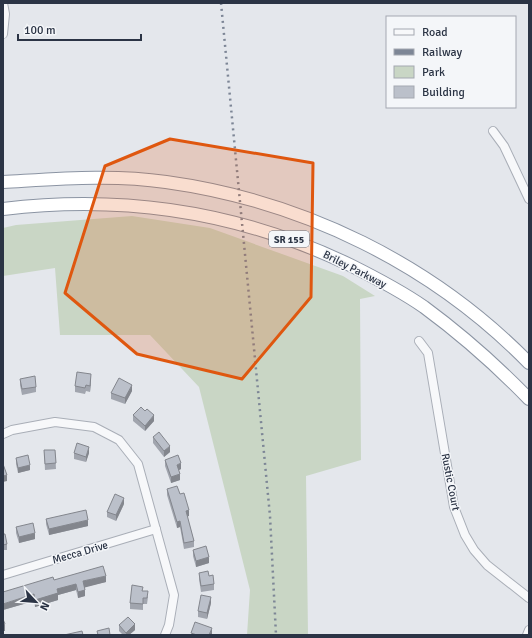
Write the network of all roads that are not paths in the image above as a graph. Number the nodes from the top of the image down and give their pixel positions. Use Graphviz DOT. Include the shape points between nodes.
graph roads {
  1 [pos="3,3"];
  2 [pos="3,34"];
  3 [pos="493,131"];
  4 [pos="3,182"];
  5 [pos="529,199"];
  6 [pos="3,209"];
  7 [pos="419,341"];
  8 [pos="529,363"];
  9 [pos="529,399"];
  10 [pos="3,434"];
  11 [pos="156,529"];
  12 [pos="3,574"];
  13 [pos="529,598"];
  14 [pos="529,630"];
  15 [pos="164,635"];
  16 [pos="527,635"];
  1 -- 2 [label="street"];
  3 -- 5 [label="street" via="504,146"];
  4 -- 8 [label="highway, SR 155" via="104,178 165,181 224,192 264,203 344,232 389,256 442,290 504,338"];
  6 -- 9 [label="highway, Briley Parkway / SR 155" via="81,203 176,209 273,232 375,277 423,306 472,344"];
  7 -- 13 [label="street, Rustic Court" via="428,353 454,506 465,535 487,565"];
  10 -- 11 [label="street" via="55,422 94,426 119,440 138,464"];
  11 -- 12 [label="street, Mecca Drive"];
  11 -- 15 [label="street" via="174,595 169,624"];
  14 -- 16 [label="street"];
}
